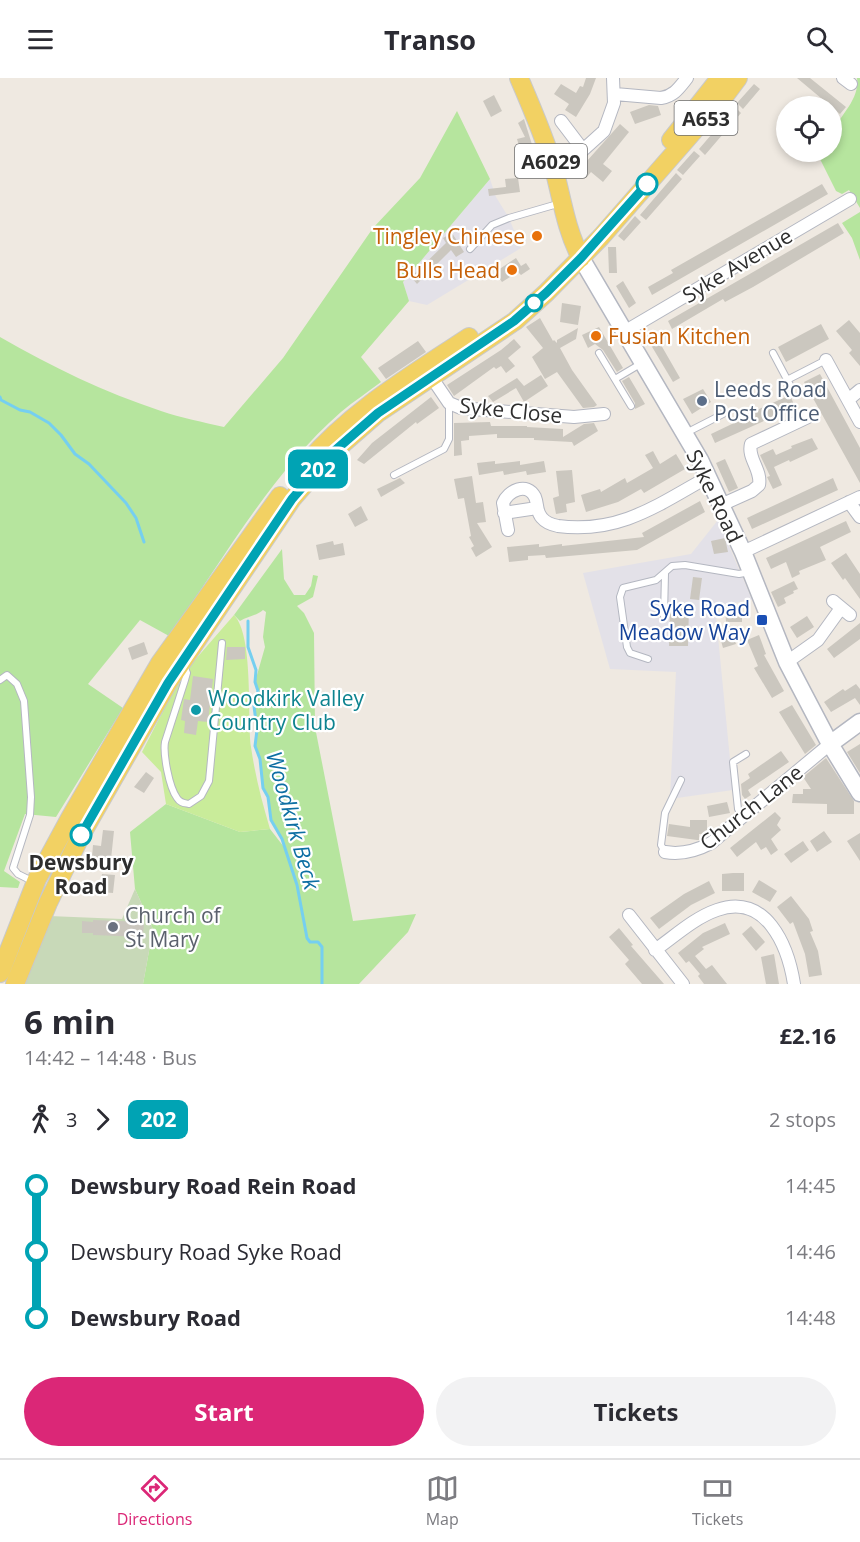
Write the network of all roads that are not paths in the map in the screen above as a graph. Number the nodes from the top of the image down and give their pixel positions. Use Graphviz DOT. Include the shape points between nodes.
graph roads {
  1 [pos="519,78"];
  2 [pos="613,78"];
  3 [pos="687,78"];
  4 [pos="720,78"];
  5 [pos="738,78"];
  6 [pos="615,94"];
  7 [pos="561,121"];
  8 [pos="850,199"];
  9 [pos="562,203"];
  10 [pos="470,249"];
  11 [pos="578,252"];
  12 [pos="624,332"];
  13 [pos="599,353"];
  14 [pos="773,353"];
  15 [pos="826,360"];
  16 [pos="642,362"];
  17 [pos="432,378"];
  18 [pos="615,379"];
  19 [pos="860,390"];
  20 [pos="848,400"];
  21 [pos="449,403"];
  22 [pos="631,406"];
  23 [pos="604,414"];
  24 [pos="723,414"];
  25 [pos="808,417"];
  26 [pos="860,422"];
  27 [pos="685,434"];
  28 [pos="394,475"];
  29 [pos="708,477"];
  30 [pos="855,500"];
  31 [pos="721,505"];
  32 [pos="537,508"];
  33 [pos="504,513"];
  34 [pos="860,517"];
  35 [pos="508,530"];
  36 [pos="743,552"];
  37 [pos="751,572"];
  38 [pos="665,573"];
  39 [pos="841,608"];
  40 [pos="664,616"];
  41 [pos="222,643"];
  42 [pos="648,659"];
  43 [pos="787,662"];
  44 [pos="182,664"];
  45 [pos="3,673"];
  46 [pos="0,680"];
  47 [pos="860,722"];
  48 [pos="830,744"];
  49 [pos="746,754"];
  50 [pos="681,780"];
  51 [pos="860,793"];
  52 [pos="742,817"];
  53 [pos="665,852"];
  54 [pos="37,881"];
  55 [pos="58,881"];
  56 [pos="628,915"];
  57 [pos="655,950"];
  58 [pos="0,973"];
  59 [pos="15,984"];
  60 [pos="683,984"];
  61 [pos="794,984"];
  1 -- 9 [label="main road, A6029" via="539,125"];
  2 -- 6 [label="street"];
  3 -- 6 [label="street" via="668,97"];
  4 -- 11 [label="main road, A653"];
  5 -- 11 [label="main road, A653"];
  6 -- 7 [label="street" via="604,131 583,150"];
  8 -- 12 [label="street, Syke Avenue"];
  9 -- 10 [label="lane" via="492,225"];
  9 -- 11 [label="main road, A6029"];
  11 -- 12 [label="street, Syke Road"];
  11 -- 17 [label="main road, A653" via="546,293 514,321"];
  11 -- 54 [label="main road, A653" via="509,309 389,390 326,440 289,484 160,663"];
  12 -- 16 [label="street, Syke Road"];
  13 -- 18 [label="lane"];
  14 -- 15 [label="lane" via="788,383"];
  15 -- 20 [label="street"];
  16 -- 18 [label="lane"];
  16 -- 27 [label="street, Syke Road"];
  17 -- 21 [label="street, Syke Close"];
  17 -- 44 [label="main road, A653" via="378,413 331,454 292,499"];
  18 -- 22 [label="lane"];
  19 -- 20 [label="street"];
  20 -- 26 [label="street"];
  21 -- 23 [label="street, Syke Close" via="461,408 573,417"];
  21 -- 28 [label="lane" via="449,439 444,449"];
  24 -- 27 [label="lane"];
  25 -- 31 [label="street" via="751,444 749,451 759,473 759,485"];
  27 -- 29 [label="street, Syke Road"];
  29 -- 31 [label="street, Syke Road"];
  29 -- 32 [label="street" via="637,517 597,526 550,524"];
  30 -- 34 [label="street"];
  30 -- 36 [label="street"];
  31 -- 36 [label="street, Syke Road"];
  32 -- 33 [label="street"];
  32 -- 33 [label="street" via="535,497 520,489 505,497"];
  33 -- 35 [label="street"];
  36 -- 37 [label="street, Syke Road"];
  37 -- 38 [label="lane" via="740,574 685,565 672,566"];
  37 -- 43 [label="street, Syke Road"];
  38 -- 40 [label="lane"];
  38 -- 42 [label="lane" via="623,588 620,597 627,647 630,653"];
  39 -- 43 [label="street" via="818,640"];
  41 -- 44 [label="lane" via="209,781 201,795 189,804 175,796 164,751 187,673"];
  43 -- 48 [label="street, Syke Road"];
  44 -- 55 [label="main road, A653"];
  45 -- 46 [label="lane"];
  45 -- 54 [label="lane" via="17,684 24,700 31,797 30,815 13,868"];
  47 -- 48 [label="street"];
  48 -- 51 [label="street, Syke Road"];
  48 -- 52 [label="street, Church Lane"];
  49 -- 52 [label="lane" via="733,762"];
  50 -- 53 [label="lane" via="665,813"];
  52 -- 53 [label="street, Church Lane" via="699,850"];
  54 -- 55 [label="main road"];
  54 -- 58 [label="main road, A653"];
  55 -- 59 [label="main road, A653"];
  56 -- 57 [label="street"];
  57 -- 60 [label="street"];
  57 -- 61 [label="street" via="705,915 733,907 748,909 762,915 779,936"];
}
